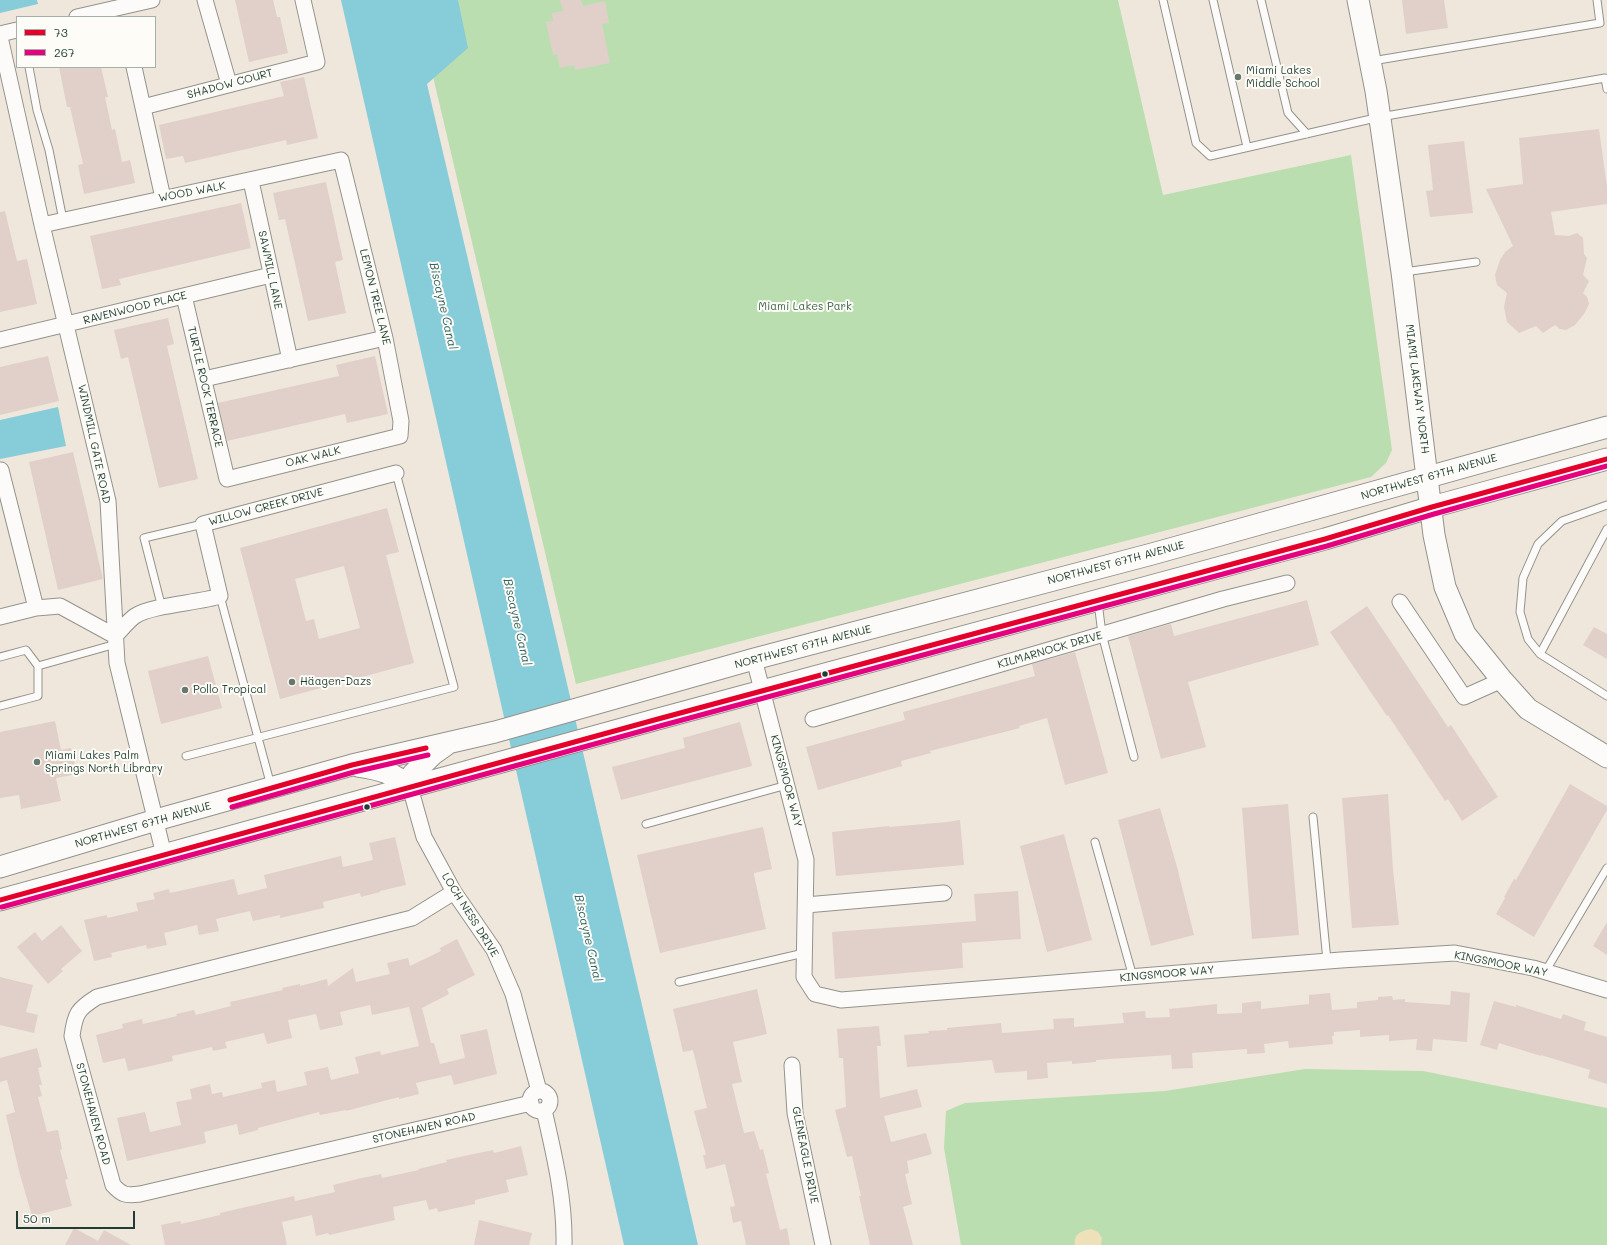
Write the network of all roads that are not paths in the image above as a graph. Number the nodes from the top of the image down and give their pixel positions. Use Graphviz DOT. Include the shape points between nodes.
graph roads {
  1 [pos="152,0"];
  2 [pos="205,0"];
  3 [pos="303,0"];
  4 [pos="1163,0"];
  5 [pos="1213,0"];
  6 [pos="1261,0"];
  7 [pos="1358,0"];
  8 [pos="1597,0"];
  9 [pos="122,12"];
  10 [pos="86,16"];
  11 [pos="16,30"];
  12 [pos="0,36"];
  13 [pos="1370,61"];
  14 [pos="29,68"];
  15 [pos="134,68"];
  16 [pos="229,84"];
  17 [pos="1607,89"];
  18 [pos="143,107"];
  19 [pos="1380,118"];
  20 [pos="1306,134"];
  21 [pos="1247,147"];
  22 [pos="341,160"];
  23 [pos="251,181"];
  24 [pos="163,198"];
  25 [pos="64,220"];
  26 [pos="42,225"];
  27 [pos="1476,262"];
  28 [pos="1402,272"];
  29 [pos="271,275"];
  30 [pos="184,296"];
  31 [pos="67,325"];
  32 [pos="386,338"];
  33 [pos="0,340"];
  34 [pos="290,360"];
  35 [pos="204,379"];
  36 [pos="1607,427"];
  37 [pos="400,436"];
  38 [pos="1607,459"];
  39 [pos="0,470"];
  40 [pos="396,473"];
  41 [pos="1428,476"];
  42 [pos="227,479"];
  43 [pos="1607,505"];
  44 [pos="1432,507"];
  45 [pos="203,524"];
  46 [pos="1607,529"];
  47 [pos="1090,571"];
  48 [pos="1287,582"];
  49 [pos="220,596"];
  50 [pos="1098,601"];
  51 [pos="1400,602"];
  52 [pos="36,608"];
  53 [pos="162,608"];
  54 [pos="0,616"];
  55 [pos="1102,634"];
  56 [pos="116,640"];
  57 [pos="1540,654"];
  58 [pos="0,657"];
  59 [pos="754,659"];
  60 [pos="38,666"];
  61 [pos="1502,680"];
  62 [pos="762,692"];
  63 [pos="1607,696"];
  64 [pos="0,706"];
  65 [pos="813,719"];
  66 [pos="258,737"];
  67 [pos="449,742"];
  68 [pos="186,756"];
  69 [pos="1134,757"];
  70 [pos="1607,757"];
  71 [pos="352,765"];
  72 [pos="787,785"];
  73 [pos="410,787"];
  74 [pos="271,788"];
  75 [pos="1313,817"];
  76 [pos="156,820"];
  77 [pos="646,824"];
  78 [pos="1095,842"];
  79 [pos="164,855"];
  80 [pos="0,867"];
  81 [pos="1607,868"];
  82 [pos="454,892"];
  83 [pos="944,893"];
  84 [pos="0,900"];
  85 [pos="806,905"];
  86 [pos="804,953"];
  87 [pos="1327,961"];
  88 [pos="1545,972"];
  89 [pos="1133,977"];
  90 [pos="679,982"];
  91 [pos="1607,990"];
  92 [pos="792,1065"];
  93 [pos="538,1101"];
  94 [pos="564,1245"];
  95 [pos="824,1245"];
  1 -- 9 [label="street"];
  2 -- 16 [label="street"];
  3 -- 16 [label="street, SHADOW COURT" via="317,62"];
  4 -- 21 [label="lane" via="1196,143 1210,156"];
  5 -- 21 [label="lane"];
  6 -- 20 [label="lane" via="1288,113"];
  7 -- 13 [label="main road, MIAMI LAKEWAY NORTH"];
  8 -- 13 [label="lane" via="1600,23"];
  9 -- 10 [label="street"];
  11 -- 12 [label="street"];
  12 -- 26 [label="street, WINDMILL GATE ROAD"];
  13 -- 19 [label="main road, MIAMI LAKEWAY NORTH"];
  14 -- 25 [label="lane"];
  15 -- 18 [label="street"];
  16 -- 18 [label="street, SHADOW COURT"];
  17 -- 19 [label="lane" via="1605,78"];
  18 -- 24 [label="street"];
  19 -- 20 [label="lane"];
  19 -- 28 [label="main road, MIAMI LAKEWAY NORTH"];
  20 -- 21 [label="lane"];
  22 -- 23 [label="street, WOOD WALK"];
  22 -- 32 [label="street, LEMON TREE LANE"];
  23 -- 24 [label="street, WOOD WALK"];
  23 -- 29 [label="street, SAWMILL LANE"];
  24 -- 25 [label="street, WOOD WALK"];
  25 -- 26 [label="street, WOOD WALK"];
  26 -- 31 [label="street, WINDMILL GATE ROAD"];
  27 -- 28 [label="lane"];
  28 -- 41 [label="main road, MIAMI LAKEWAY NORTH"];
  29 -- 30 [label="street, RAVENWOOD PLACE"];
  29 -- 34 [label="street, SAWMILL LANE"];
  30 -- 31 [label="street, RAVENWOOD PLACE"];
  30 -- 35 [label="street, TURTLE ROCK TERRACE"];
  31 -- 33 [label="street, RAVENWOOD PLACE"];
  31 -- 56 [label="street, WINDMILL GATE ROAD" via="108,501"];
  32 -- 34 [label="street"];
  32 -- 37 [label="street, LEMON TREE LANE" via="401,421"];
  34 -- 35 [label="street"];
  35 -- 42 [label="street, TURTLE ROCK TERRACE"];
  36 -- 41 [label="main road, NORTHWEST 67TH AVENUE"];
  37 -- 42 [label="street, OAK WALK"];
  38 -- 44 [label="main road"];
  39 -- 52 [label="street"];
  40 -- 45 [label="street, WILLOW CREEK DRIVE"];
  40 -- 66 [label="lane" via="454,687"];
  41 -- 44 [label="main road, MIAMI LAKEWAY NORTH"];
  41 -- 47 [label="main road, NORTHWEST 67TH AVENUE"];
  43 -- 57 [label="lane" via="1562,521 1538,544 1523,578 1520,612 1528,639"];
  44 -- 50 [label="main road"];
  44 -- 61 [label="main road, MIAMI LAKEWAY NORTH" via="1434,535 1445,587 1465,634"];
  45 -- 49 [label="street, WILLOW CREEK DRIVE"];
  45 -- 53 [label="lane" via="144,538"];
  46 -- 57 [label="lane"];
  47 -- 50 [label="main road"];
  47 -- 59 [label="main road, NORTHWEST 67TH AVENUE"];
  48 -- 55 [label="street, KILMARNOCK DRIVE"];
  49 -- 53 [label="street"];
  49 -- 66 [label="lane"];
  50 -- 55 [label="lane"];
  50 -- 62 [label="main road"];
  51 -- 61 [label="street" via="1464,697"];
  52 -- 54 [label="street"];
  52 -- 56 [label="street" via="60,606"];
  53 -- 56 [label="street" via="136,616"];
  55 -- 65 [label="street, KILMARNOCK DRIVE"];
  55 -- 69 [label="lane"];
  56 -- 60 [label="lane"];
  56 -- 76 [label="street, WINDMILL GATE ROAD" via="117,663"];
  57 -- 63 [label="lane"];
  58 -- 60 [label="lane" via="26,650"];
  59 -- 62 [label="street, KINGSMOOR WAY"];
  59 -- 67 [label="main road, NORTHWEST 67TH AVENUE" via="495,732"];
  60 -- 64 [label="lane" via="38,696"];
  61 -- 70 [label="main road, MIAMI LAKEWAY NORTH" via="1528,709"];
  62 -- 72 [label="street, KINGSMOOR WAY"];
  62 -- 73 [label="main road"];
  66 -- 68 [label="lane"];
  66 -- 74 [label="lane"];
  67 -- 71 [label="main road, NORTHWEST 67TH AVENUE"];
  67 -- 73 [label="main road" via="413,774"];
  71 -- 73 [label="main road" via="373,768 399,777"];
  71 -- 74 [label="main road, NORTHWEST 67TH AVENUE"];
  72 -- 77 [label="lane"];
  72 -- 85 [label="street, KINGSMOOR WAY" via="806,860"];
  73 -- 79 [label="main road"];
  73 -- 82 [label="street, LOCH NESS DRIVE" via="424,837"];
  74 -- 76 [label="main road, NORTHWEST 67TH AVENUE"];
  75 -- 87 [label="lane"];
  76 -- 79 [label="street, WINDMILL GATE ROAD"];
  76 -- 80 [label="main road, NORTHWEST 67TH AVENUE"];
  78 -- 89 [label="lane"];
  79 -- 84 [label="main road"];
  81 -- 88 [label="lane"];
  82 -- 93 [label="street, LOCH NESS DRIVE" via="494,950 512,994"];
  82 -- 93 [label="street, STONEHAVEN ROAD" via="412,918 97,997 84,1006 74,1018 72,1036 113,1185 120,1193 140,1194"];
  83 -- 85 [label="street"];
  85 -- 86 [label="street, KINGSMOOR WAY"];
  86 -- 89 [label="street, KINGSMOOR WAY" via="804,977 815,994 841,1000"];
  86 -- 90 [label="lane"];
  87 -- 88 [label="street, KINGSMOOR WAY" via="1455,953"];
  87 -- 89 [label="street, KINGSMOOR WAY"];
  88 -- 91 [label="street, KINGSMOOR WAY"];
  92 -- 95 [label="street, GLENEAGLE DRIVE" via="795,1113"];
  93 -- 94 [label="street, LOCH NESS DRIVE" via="554,1154 561,1195"];
}
